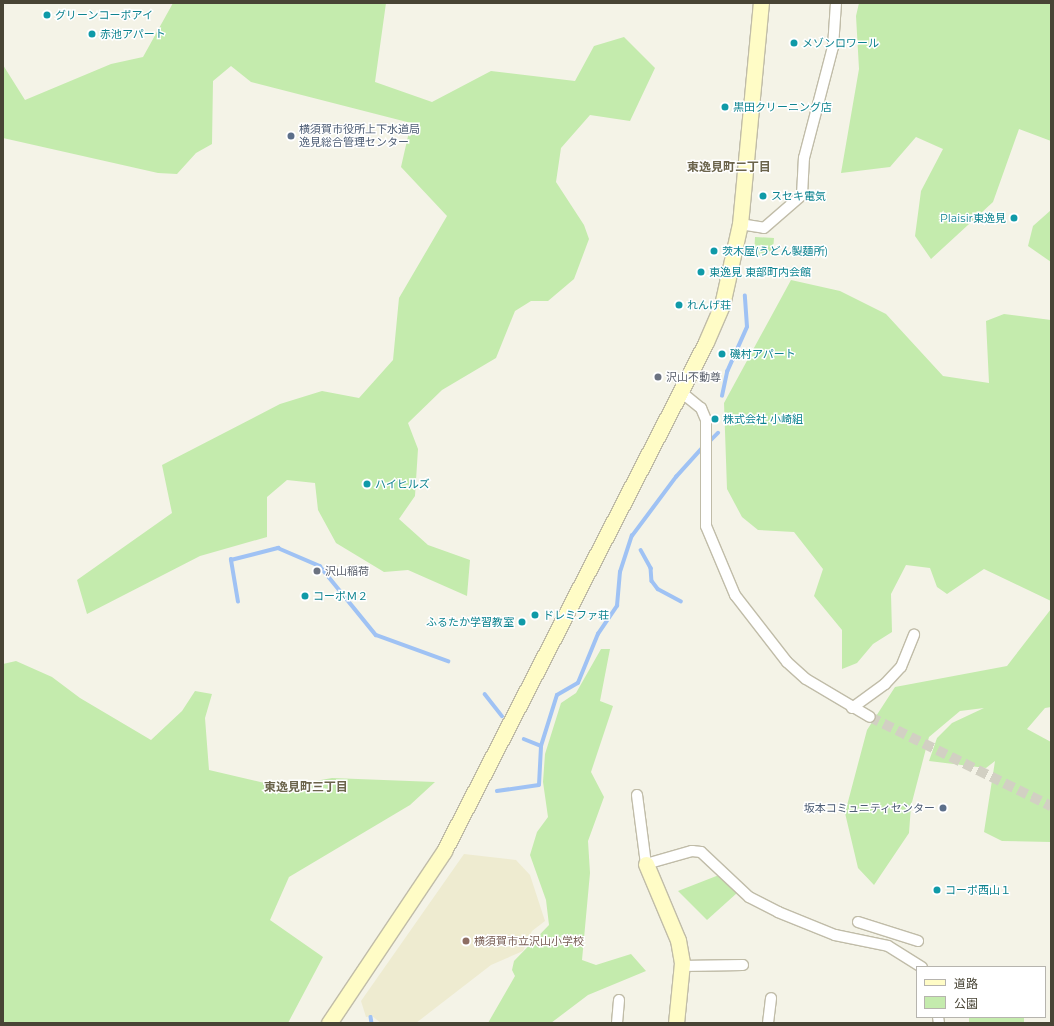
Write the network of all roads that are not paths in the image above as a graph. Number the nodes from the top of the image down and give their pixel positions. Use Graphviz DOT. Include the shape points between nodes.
graph roads {
  1 [pos="761,3"];
  2 [pos="836,3"];
  3 [pos="740,224"];
  4 [pos="681,392"];
  5 [pos="914,635"];
  6 [pos="852,708"];
  7 [pos="870,717"];
  8 [pos="637,795"];
  9 [pos="646,864"];
  10 [pos="858,922"];
  11 [pos="918,941"];
  12 [pos="743,965"];
  13 [pos="681,966"];
  14 [pos="920,966"];
  15 [pos="771,998"];
  16 [pos="619,1000"];
  17 [pos="329,1023"];
  18 [pos="617,1023"];
  19 [pos="676,1023"];
  20 [pos="768,1023"];
  1 -- 3 [label="street"];
  2 -- 3 [label="street" via="832,47 804,158 802,195 764,228"];
  3 -- 4 [label="street" via="722,305"];
  4 -- 6 [label="street" via="701,408 706,436 706,526 735,594 787,662 806,679"];
  4 -- 17 [label="street" via="444,851"];
  5 -- 6 [label="street" via="901,667 885,684"];
  6 -- 7 [label="street"];
  8 -- 9 [label="street"];
  9 -- 13 [label="street" via="678,940"];
  9 -- 14 [label="street" via="692,851 701,852 749,897 778,912 835,934 888,946"];
  10 -- 11 [label="street"];
  12 -- 13 [label="street"];
  13 -- 19 [label="street"];
  15 -- 20 [label="street"];
  16 -- 18 [label="street"];
}
